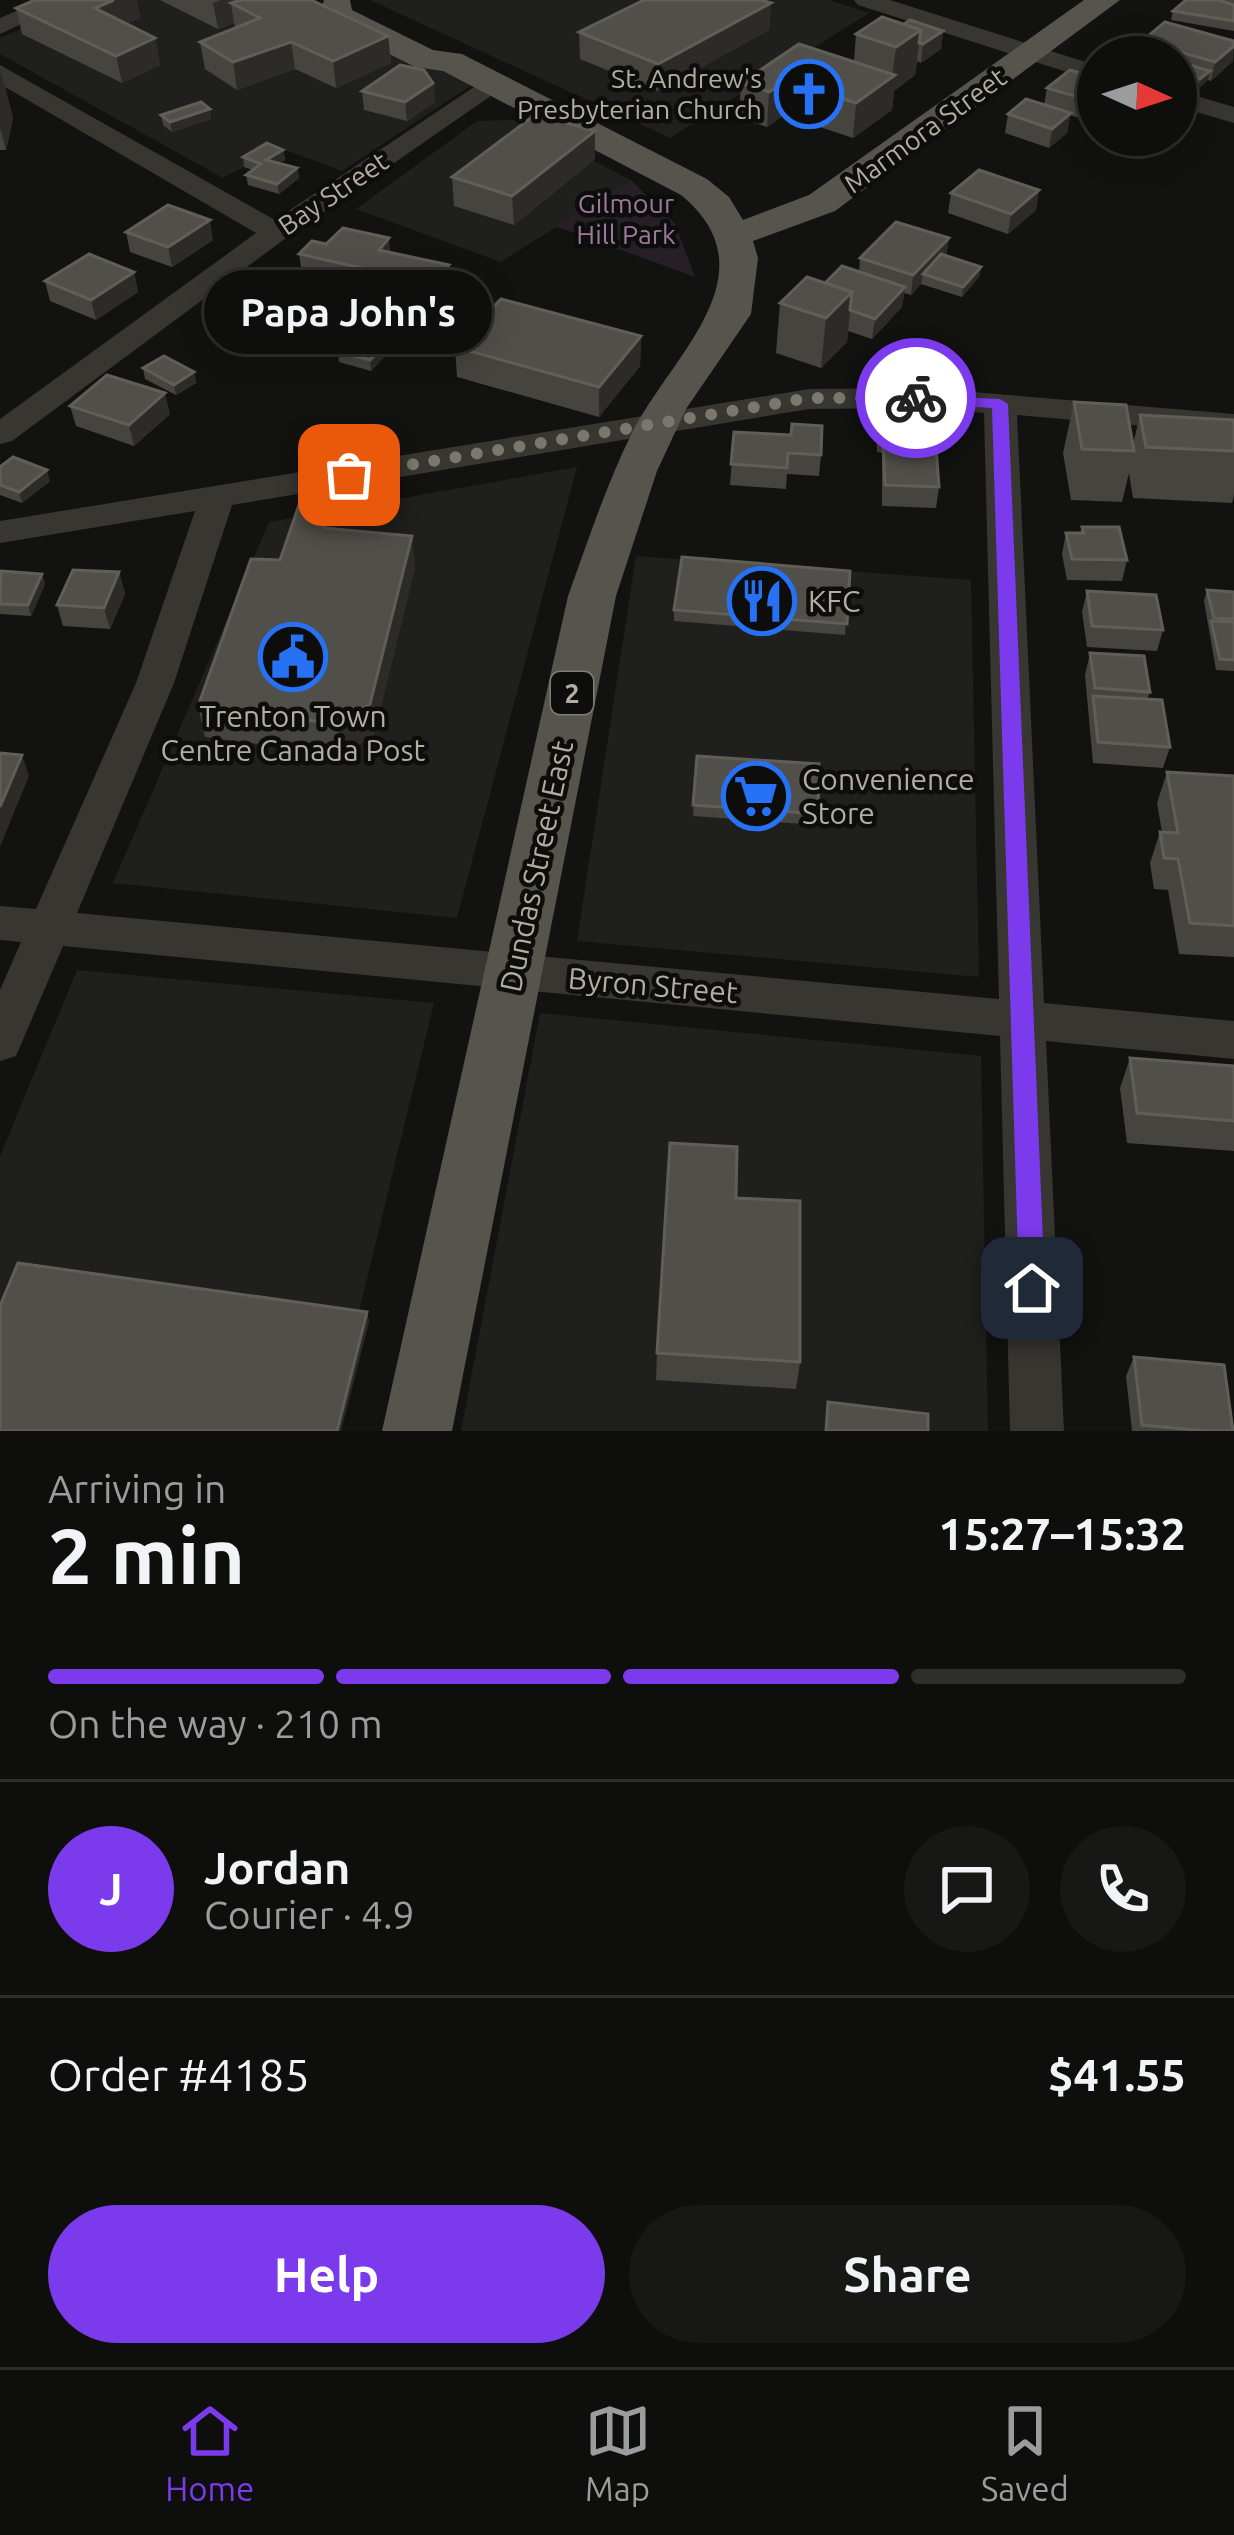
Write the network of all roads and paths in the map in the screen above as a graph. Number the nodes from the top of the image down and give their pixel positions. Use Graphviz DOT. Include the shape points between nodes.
graph roads {
  1 [pos="62,0"];
  2 [pos="866,0"];
  3 [pos="1104,0"];
  4 [pos="332,2"];
  5 [pos="0,27"];
  6 [pos="1030,54"];
  7 [pos="1077,68"];
  8 [pos="0,73"];
  9 [pos="495,84"];
  10 [pos="1197,104"];
  11 [pos="1234,115"];
  12 [pos="849,183"];
  13 [pos="694,188"];
  14 [pos="276,232"];
  15 [pos="733,235"];
  16 [pos="1000,404"];
  17 [pos="658,423"];
  18 [pos="1234,424"];
  19 [pos="0,434"];
  20 [pos="217,496"];
  21 [pos="0,532"];
  22 [pos="0,922"];
  23 [pos="50,927"];
  24 [pos="515,972"];
  25 [pos="1024,1020"];
  26 [pos="1234,1040"];
  27 [pos="0,1042"];
  28 [pos="416,1431"];
  29 [pos="1036,1431"];
  1 -- 5 [label="street"];
  2 -- 6 [label="street"];
  3 -- 6 [label="main road, Marmora Street"];
  4 -- 9 [label="main road" via="335,14"];
  6 -- 7 [label="street"];
  6 -- 12 [label="main road, Marmora Street"];
  8 -- 14 [label="street"];
  9 -- 13 [label="main road"];
  9 -- 14 [label="street, Bay Street"];
  10 -- 11 [label="street"];
  12 -- 13 [label="main road" via="773,192"];
  12 -- 15 [label="main road, Marmora Street" via="799,215"];
  13 -- 15 [label="main road" via="716,205"];
  14 -- 19 [label="street, Bay Street"];
  15 -- 17 [label="main road, Dundas Street East / 2" via="739,258 731,314"];
  16 -- 17 [label="street" via="809,398"];
  16 -- 18 [label="street"];
  16 -- 25 [label="street"];
  17 -- 20 [label="street"];
  17 -- 24 [label="main road, Dundas Street East / 2" via="592,596"];
  20 -- 21 [label="street"];
  20 -- 23 [label="street" via="155,683"];
  22 -- 23 [label="street, Byron Street"];
  23 -- 24 [label="street, Byron Street"];
  23 -- 27 [label="street"];
  24 -- 25 [label="street, Byron Street"];
  24 -- 28 [label="main road, Dundas Street East / 2"];
  25 -- 26 [label="street, Byron Street"];
  25 -- 29 [label="street"];
}
